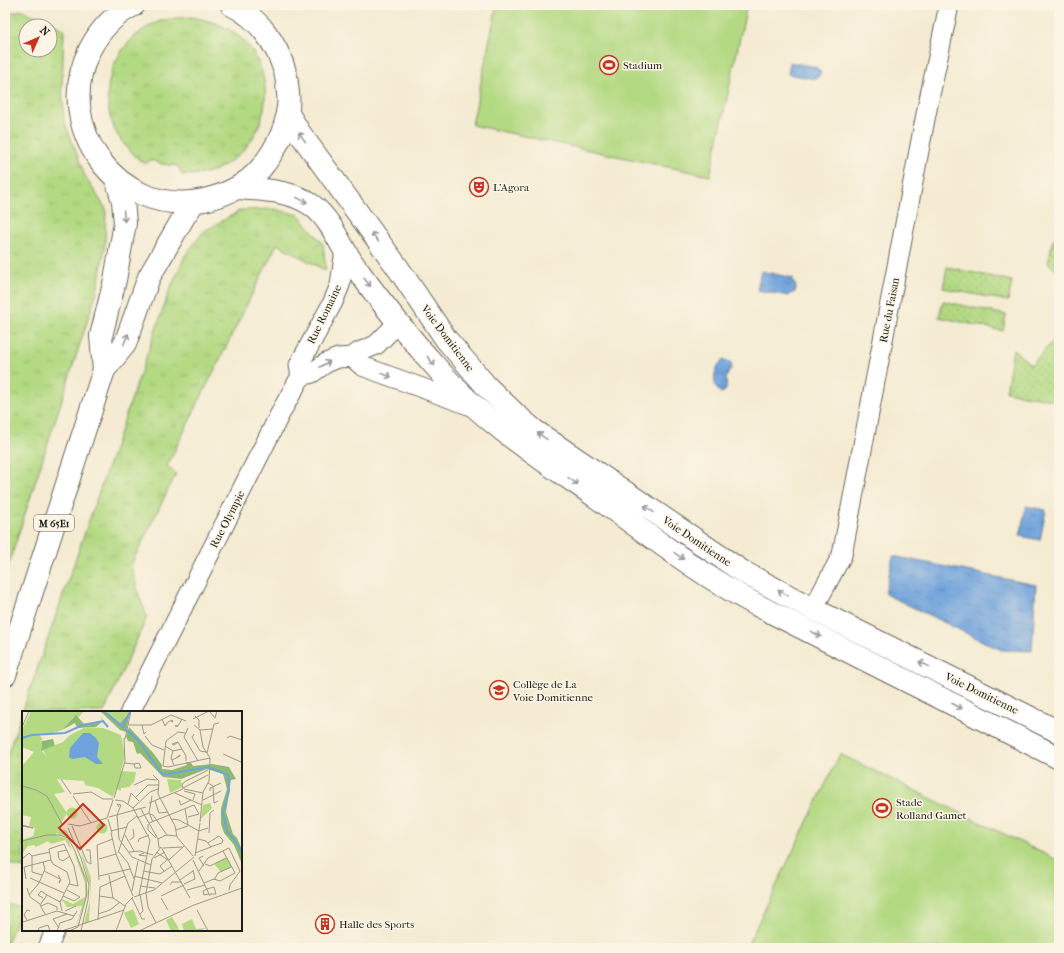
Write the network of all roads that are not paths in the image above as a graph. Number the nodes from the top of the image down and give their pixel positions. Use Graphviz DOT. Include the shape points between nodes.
graph roads {
  1 [pos="134,5"];
  2 [pos="949,5"];
  3 [pos="243,9"];
  4 [pos="288,112"];
  5 [pos="116,178"];
  6 [pos="238,188"];
  7 [pos="194,202"];
  8 [pos="345,250"];
  9 [pos="398,268"];
  10 [pos="397,321"];
  11 [pos="352,357"];
  12 [pos="104,370"];
  13 [pos="301,376"];
  14 [pos="474,407"];
  15 [pos="813,609"];
  16 [pos="5,675"];
  17 [pos="131,711"];
  18 [pos="1059,732"];
  19 [pos="1059,758"];
  20 [pos="55,931"];
  21 [pos="48,948"];
  1 -- 5 [label="street" via="109,23 95,40 85,59 80,80 78,102 89,144"];
  2 -- 15 [label="street, Rue du Faisan" via="842,556"];
  3 -- 4 [label="street" via="262,27 276,49 285,73"];
  4 -- 6 [label="street" via="282,135 271,156 256,174"];
  9 -- 4 [label="street, Voie Domitienne, one-way" via="298,132"];
  5 -- 7 [label="street" via="133,190 153,198 173,202"];
  5 -- 12 [label="street, M 65E1, one-way" via="123,201 125,223 115,280 101,336"];
  6 -- 7 [label="street" via="217,197"];
  6 -- 8 [label="street, Voie Domitienne, one-way" via="286,194 302,199 326,220"];
  12 -- 7 [label="street, M 65E1, one-way" via="125,344 149,277"];
  8 -- 10 [label="street, Voie Domitienne, one-way"];
  8 -- 13 [label="street, Rue Romaine" via="340,285 299,365"];
  9 -- 10 [label="street"];
  15 -- 9 [label="street, Voie Domitienne, one-way" via="743,572 536,431 514,413 487,387 446,339"];
  10 -- 11 [label="street" via="376,345"];
  10 -- 14 [label="street, Voie Domitienne, one-way"];
  13 -- 11 [label="street, one-way" via="312,373 338,358"];
  11 -- 14 [label="street, one-way" via="362,366"];
  12 -- 16 [label="street, M 65E1"];
  13 -- 17 [label="street, Rue Olympie"];
  14 -- 19 [label="street, Voie Domitienne, one-way" via="525,448 717,583"];
  18 -- 15 [label="street, Voie Domitienne, one-way"];
  20 -- 21 [label="street"];
}
